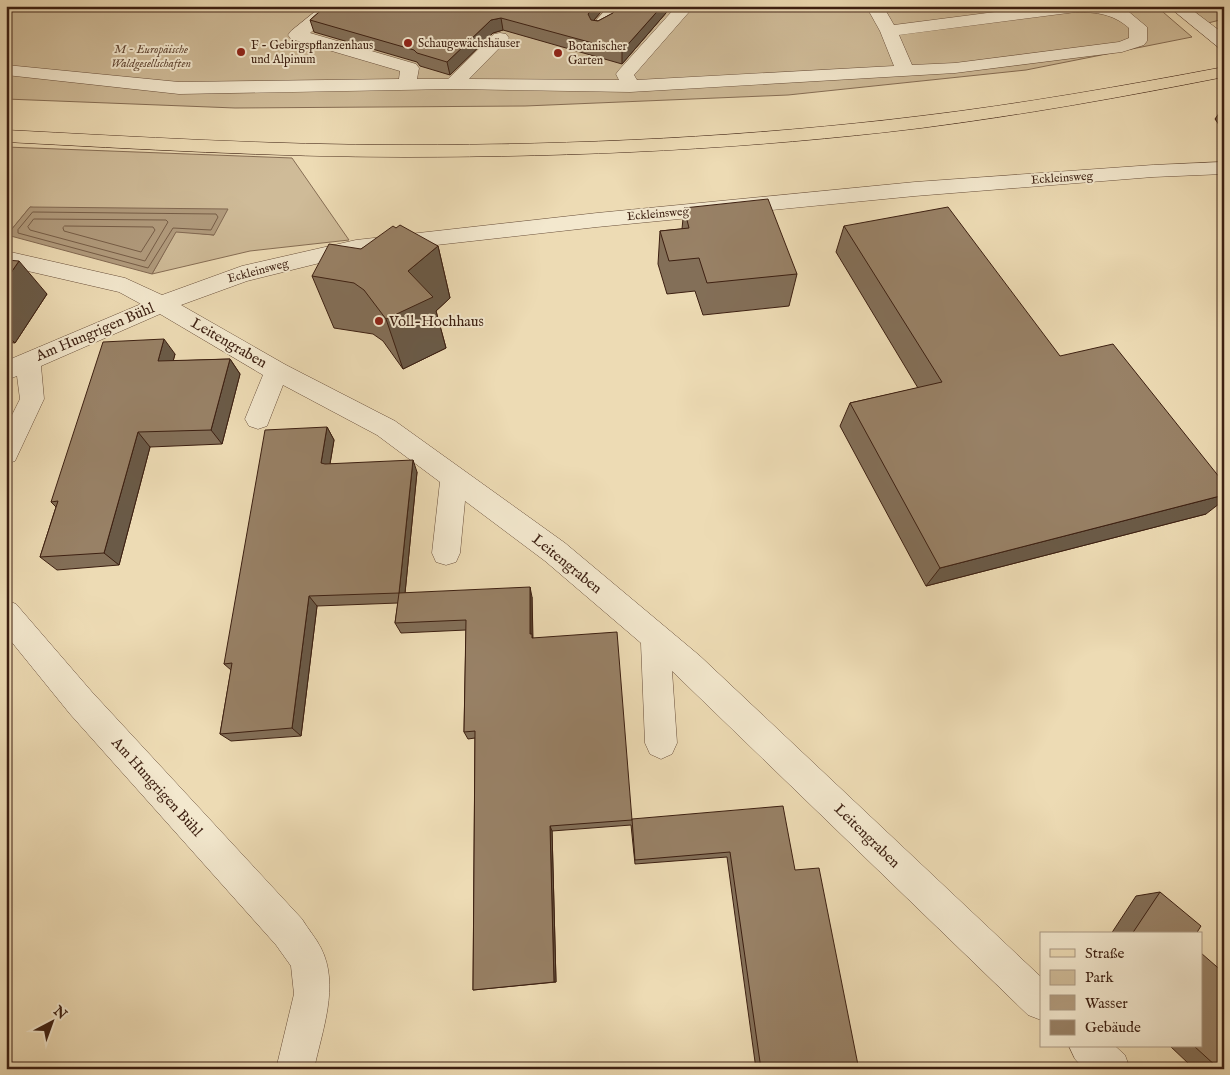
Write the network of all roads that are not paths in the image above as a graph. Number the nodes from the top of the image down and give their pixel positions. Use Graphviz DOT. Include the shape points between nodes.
graph roads {
  1 [pos="332,6"];
  2 [pos="618,6"];
  3 [pos="874,6"];
  4 [pos="1176,6"];
  5 [pos="681,12"];
  6 [pos="599,27"];
  7 [pos="889,31"];
  8 [pos="500,38"];
  9 [pos="1224,43"];
  10 [pos="1224,55"];
  11 [pos="6,70"];
  12 [pos="905,70"];
  13 [pos="1224,72"];
  14 [pos="453,84"];
  15 [pos="407,85"];
  16 [pos="630,86"];
  17 [pos="942,101"];
  18 [pos="886,108"];
  19 [pos="710,123"];
  20 [pos="6,136"];
  21 [pos="1224,168"];
  22 [pos="6,258"];
  23 [pos="161,304"];
  24 [pos="17,366"];
  25 [pos="277,371"];
  26 [pos="258,419"];
  27 [pos="6,454"];
  28 [pos="454,477"];
  29 [pos="446,553"];
  30 [pos="6,613"];
  31 [pos="655,636"];
  32 [pos="661,743"];
  33 [pos="1040,1001"];
  34 [pos="1090,1048"];
  35 [pos="295,1069"];
  36 [pos="1111,1069"];
  1 -- 15 [label="street" via="297,35 410,68"];
  2 -- 6 [label="street"];
  3 -- 7 [label="street"];
  4 -- 9 [label="street"];
  5 -- 16 [label="street" via="625,74"];
  7 -- 12 [label="street"];
  7 -- 12 [label="street" via="1076,7 1102,7 1125,15 1138,27 1138,42 1122,47 955,68"];
  8 -- 14 [label="street"];
  10 -- 17 [label="main road" via="1125,74"];
  11 -- 15 [label="street" via="179,88"];
  12 -- 16 [label="street"];
  13 -- 20 [label="main road" via="990,113 708,141 405,151"];
  14 -- 15 [label="street"];
  14 -- 16 [label="street"];
  18 -- 19 [label="main road"];
  21 -- 23 [label="street, Eckleinsweg" via="915,189 356,247 242,274"];
  22 -- 23 [label="street, Leitengraben" via="126,286"];
  23 -- 24 [label="street, Am Hungrigen Bühl"];
  23 -- 25 [label="street, Leitengraben"];
  24 -- 27 [label="street, Am Hungrigen Bühl" via="32,399"];
  25 -- 26 [label="street"];
  25 -- 28 [label="street, Leitengraben" via="386,428"];
  28 -- 29 [label="street"];
  28 -- 31 [label="street, Leitengraben" via="556,552"];
  30 -- 35 [label="street, Am Hungrigen Bühl" via="81,703 289,932 308,960 312,994"];
  31 -- 32 [label="street"];
  31 -- 33 [label="street, Leitengraben"];
  34 -- 36 [label="street"];
}
